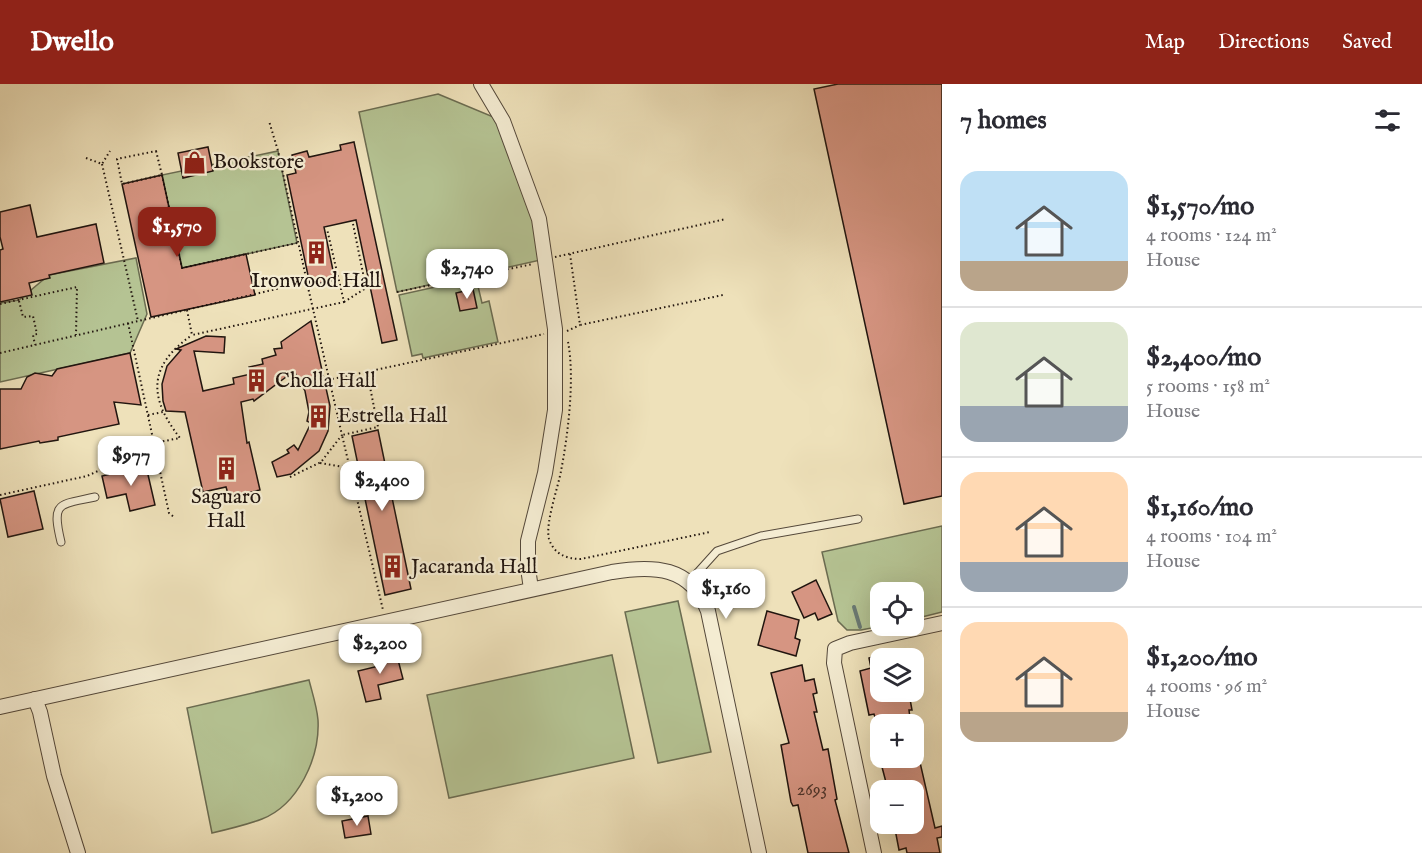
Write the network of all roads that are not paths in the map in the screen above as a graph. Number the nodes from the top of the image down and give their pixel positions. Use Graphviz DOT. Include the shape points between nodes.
graph roads {
  1 [pos="482,84"];
  2 [pos="95,497"];
  3 [pos="858,519"];
  4 [pos="61,542"];
  5 [pos="688,582"];
  6 [pos="531,589"];
  7 [pos="942,623"];
  8 [pos="35,699"];
  9 [pos="0,707"];
  10 [pos="78,853"];
  11 [pos="759,853"];
  12 [pos="874,853"];
  1 -- 6 [label="street" via="503,121 539,219 561,331 555,411 528,541"];
  2 -- 4 [label="lane" via="62,505 57,510"];
  3 -- 5 [label="lane" via="761,536 717,551"];
  5 -- 6 [label="street" via="666,571 643,567"];
  5 -- 11 [label="street" via="703,598 708,611"];
  6 -- 8 [label="street"];
  7 -- 12 [label="street" via="836,649 834,663"];
  8 -- 9 [label="street"];
  8 -- 10 [label="street"];
}
